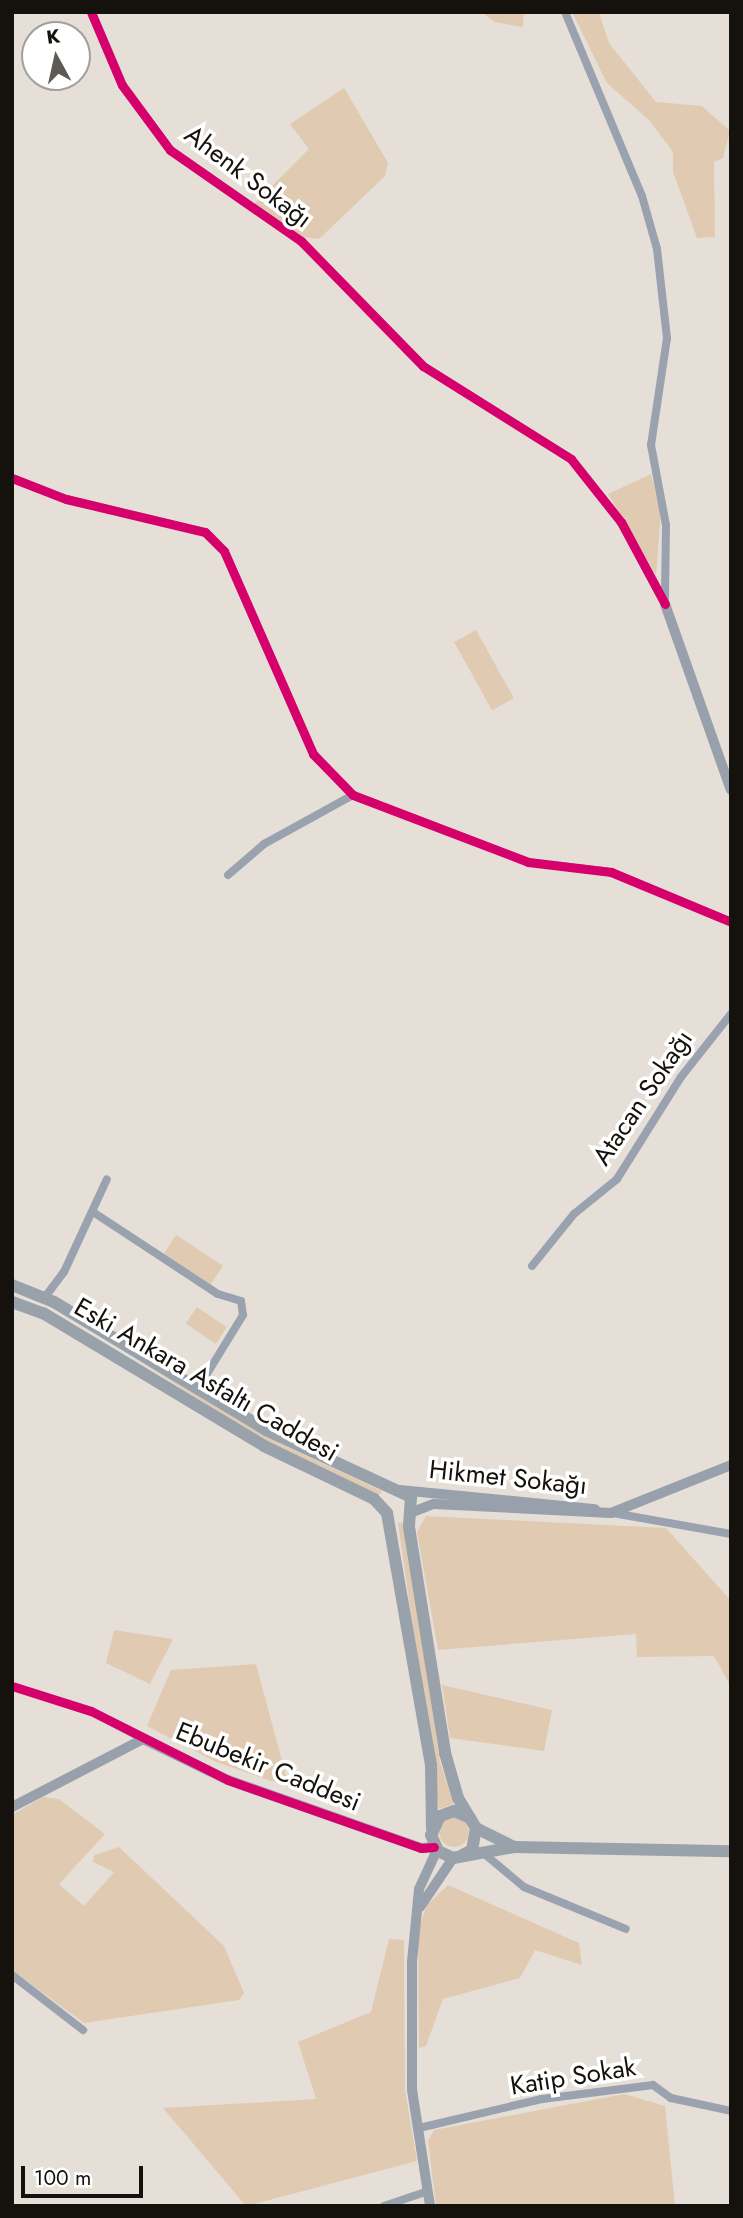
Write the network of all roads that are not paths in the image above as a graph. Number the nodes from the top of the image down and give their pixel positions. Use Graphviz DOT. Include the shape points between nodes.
graph roads {
  1 [pos="91,12"];
  2 [pos="565,12"];
  3 [pos="12,478"];
  4 [pos="665,604"];
  5 [pos="731,790"];
  6 [pos="353,795"];
  7 [pos="228,874"];
  8 [pos="731,922"];
  9 [pos="731,1014"];
  10 [pos="107,1179"];
  11 [pos="93,1212"];
  12 [pos="532,1266"];
  13 [pos="12,1285"];
  14 [pos="45,1297"];
  15 [pos="12,1301"];
  16 [pos="197,1390"];
  17 [pos="731,1465"];
  18 [pos="400,1490"];
  19 [pos="387,1513"];
  20 [pos="410,1513"];
  21 [pos="611,1513"];
  22 [pos="731,1534"];
  23 [pos="12,1686"];
  24 [pos="143,1739"];
  25 [pos="12,1807"];
  26 [pos="475,1825"];
  27 [pos="432,1828"];
  28 [pos="514,1847"];
  29 [pos="435,1848"];
  30 [pos="731,1851"];
  31 [pos="482,1852"];
  32 [pos="456,1858"];
  33 [pos="414,1927"];
  34 [pos="626,1929"];
  35 [pos="12,1975"];
  36 [pos="83,2030"];
  37 [pos="731,2111"];
  38 [pos="419,2128"];
  39 [pos="428,2191"];
  40 [pos="384,2206"];
  41 [pos="430,2206"];
  1 -- 4 [label="street, Ahenk Sokağı" via="122,85 170,150 301,241 423,366 557,449 590,480 634,541"];
  2 -- 4 [label="street" via="642,196 657,250 667,338 651,445 666,525"];
  3 -- 6 [label="street" via="66,499 205,532 224,551 313,754"];
  4 -- 5 [label="street"];
  6 -- 7 [label="street" via="264,844"];
  6 -- 8 [label="street" via="528,862 611,872"];
  9 -- 12 [label="street, Atacan Sokağı" via="689,1066 617,1179 575,1214"];
  10 -- 11 [label="street"];
  11 -- 14 [label="street"];
  11 -- 16 [label="street" via="218,1294 241,1301 243,1315"];
  13 -- 14 [label="main road, Eski Ankara Asfaltı Caddesi"];
  14 -- 16 [label="main road, Eski Ankara Asfaltı Caddesi"];
  15 -- 19 [label="main road, Eski Ankara Asfaltı Caddesi" via="43,1313 264,1446 374,1499"];
  16 -- 18 [label="main road, Eski Ankara Asfaltı Caddesi" via="266,1430"];
  17 -- 21 [label="street"];
  18 -- 19 [label="main road" via="385,1499"];
  18 -- 20 [label="main road" via="411,1497"];
  18 -- 21 [label="street, Hikmet Sokağı"];
  19 -- 20 [label="main road" via="398,1519"];
  19 -- 27 [label="main road" via="431,1765"];
  20 -- 21 [label="street, Hikmet Sokağı" via="434,1504"];
  20 -- 26 [label="main road" via="445,1753 458,1798"];
  21 -- 22 [label="street, Hikmet Sokağı"];
  23 -- 24 [label="street, Ebubekir Caddesi" via="91,1711"];
  24 -- 25 [label="street"];
  24 -- 29 [label="street, Ebubekir Caddesi" via="228,1780 421,1848"];
  26 -- 27 [label="main road" via="454,1811"];
  26 -- 28 [label="main road"];
  26 -- 32 [label="main road" via="472,1850"];
  27 -- 29 [label="main road"];
  28 -- 30 [label="main road"];
  28 -- 31 [label="main road"];
  29 -- 32 [label="main road"];
  29 -- 33 [label="street" via="419,1889"];
  31 -- 32 [label="main road"];
  31 -- 34 [label="street" via="524,1887"];
  32 -- 33 [label="street" via="428,1890"];
  33 -- 38 [label="street" via="412,2090"];
  35 -- 36 [label="street"];
  37 -- 38 [label="street, Katip Sokak" via="671,2098 653,2085 542,2099"];
  38 -- 39 [label="street"];
  39 -- 40 [label="street"];
  39 -- 41 [label="street"];
}
